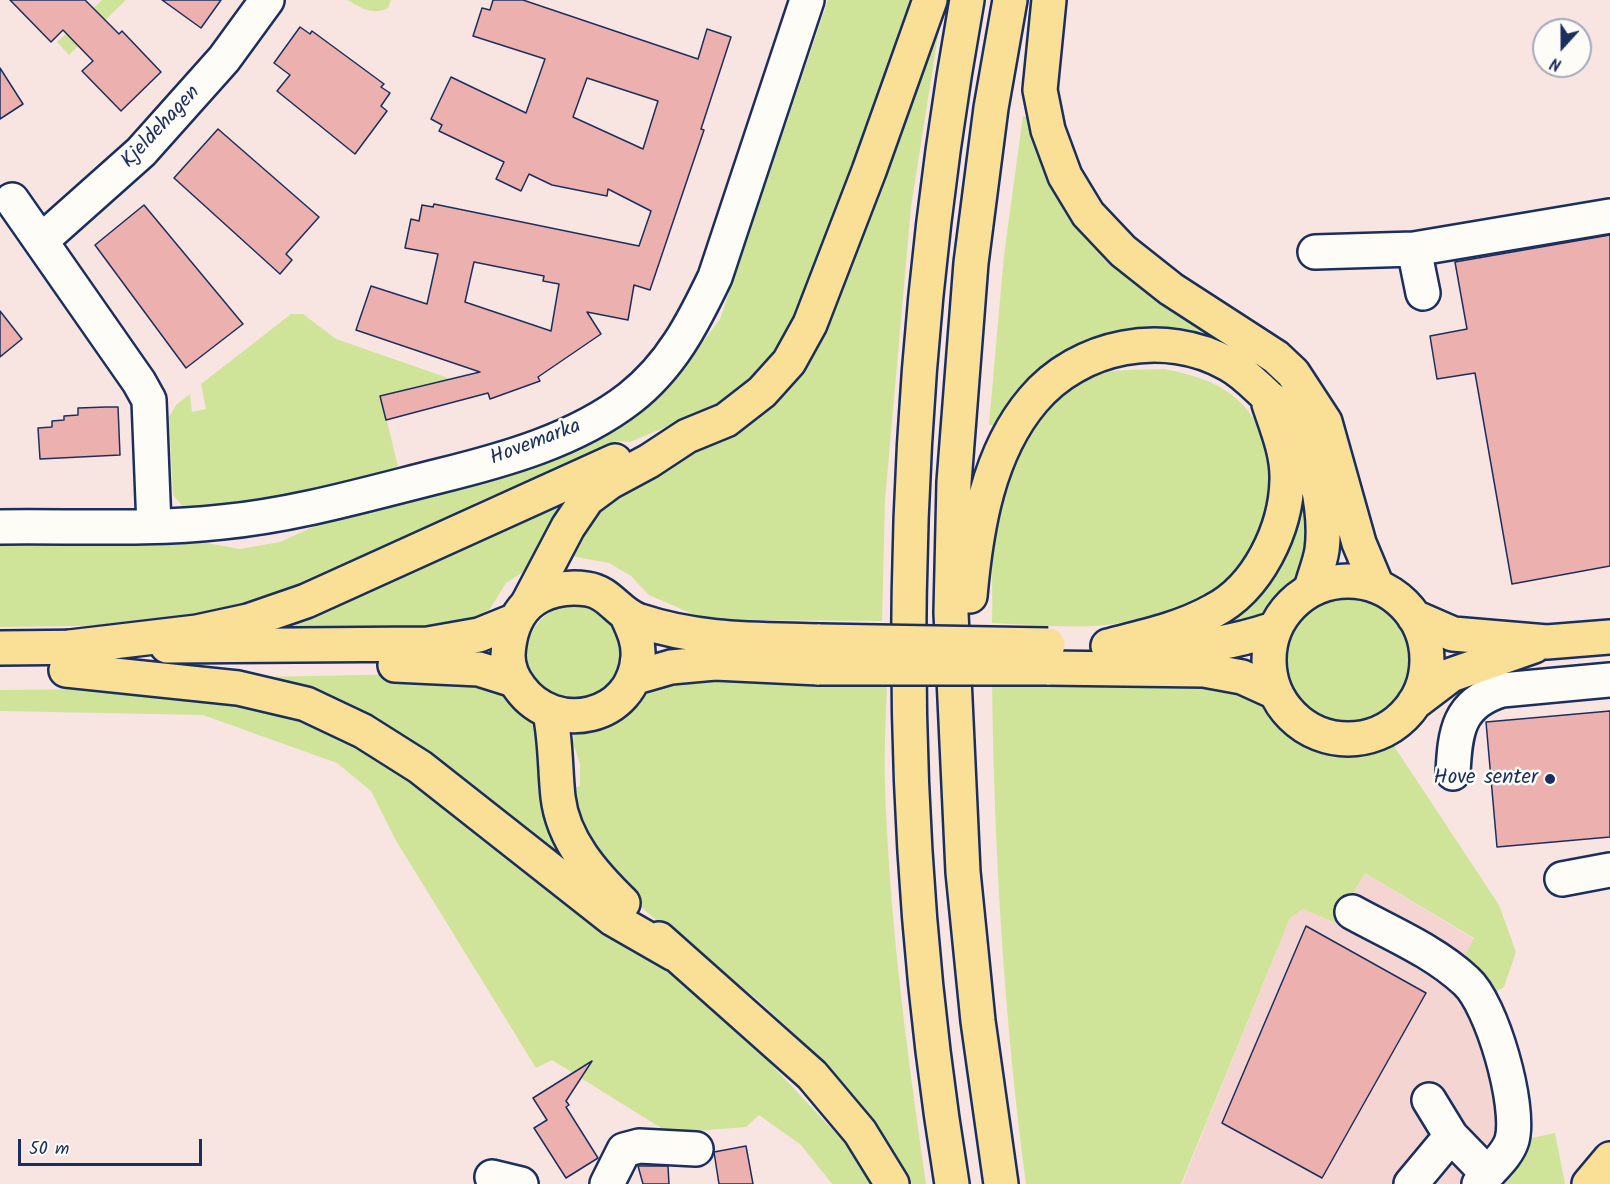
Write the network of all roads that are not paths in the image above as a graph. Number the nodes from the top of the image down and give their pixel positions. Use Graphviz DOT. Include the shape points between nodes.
graph roads {
  1 [pos="267,0"];
  2 [pos="807,0"];
  3 [pos="930,0"];
  4 [pos="967,0"];
  5 [pos="1010,0"];
  6 [pos="1049,0"];
  7 [pos="12,200"];
  8 [pos="1610,216"];
  9 [pos="41,241"];
  10 [pos="1414,249"];
  11 [pos="1315,252"];
  12 [pos="1423,293"];
  13 [pos="1267,396"];
  14 [pos="687,436"];
  15 [pos="0,526"];
  16 [pos="154,526"];
  17 [pos="1377,586"];
  18 [pos="1311,590"];
  19 [pos="522,612"];
  20 [pos="1414,616"];
  21 [pos="628,618"];
  22 [pos="1274,629"];
  23 [pos="1610,637"];
  24 [pos="1547,642"];
  25 [pos="1108,646"];
  26 [pos="0,648"];
  27 [pos="820,655"];
  28 [pos="1048,657"];
  29 [pos="68,658"];
  30 [pos="0,668"];
  31 [pos="633,678"];
  32 [pos="514,680"];
  33 [pos="1610,680"];
  34 [pos="1275,692"];
  35 [pos="1414,703"];
  36 [pos="550,713"];
  37 [pos="957,747"];
  38 [pos="1453,773"];
  39 [pos="1610,870"];
  40 [pos="1562,879"];
  41 [pos="1352,912"];
  42 [pos="674,954"];
  43 [pos="1429,1100"];
  44 [pos="1451,1136"];
  45 [pos="696,1149"];
  46 [pos="1610,1159"];
  47 [pos="1483,1178"];
  48 [pos="607,1184"];
  49 [pos="892,1184"];
  50 [pos="952,1184"];
  51 [pos="1000,1184"];
  52 [pos="1411,1184"];
  53 [pos="1589,1184"];
  1 -- 9 [label="street, Kjeldehagen" via="224,58 141,152"];
  2 -- 16 [label="street, Hovemarka" via="715,277 681,343 631,397 596,421 483,465 263,517"];
  3 -- 14 [label="main road" via="869,171 800,343 762,392 726,420"];
  4 -- 50 [label="main road" via="947,113 930,257 914,473 908,706 916,872 930,1034"];
  5 -- 37 [label="main road" via="991,108 960,385 951,613"];
  6 -- 17 [label="main road" via="1040,90 1048,130 1065,176 1088,214 1123,251 1171,290 1276,357 1293,373 1325,422 1359,543"];
  7 -- 9 [label="street"];
  8 -- 10 [label="street"];
  9 -- 16 [label="street" via="149,400"];
  10 -- 11 [label="street"];
  10 -- 12 [label="street"];
  13 -- 18 [label="main road" via="1292,416 1306,442 1315,474 1323,533"];
  13 -- 25 [label="main road" via="1285,454 1287,478 1281,521 1261,563 1241,590 1214,611 1163,632"];
  13 -- 37 [label="main road" via="1246,375 1226,363 1182,349 1150,345 1123,347 1079,362 1033,400 1004,446 987,491 973,565"];
  14 -- 19 [label="main road" via="587,500"];
  14 -- 29 [label="main road" via="651,445 306,601 248,621"];
  15 -- 16 [label="street, Hovemarka"];
  17 -- 18 [label="main road" via="1355,581 1332,582"];
  17 -- 20 [label="main road" via="1398,598"];
  18 -- 22 [label="main road" via="1289,606"];
  19 -- 21 [label="main road" via="543,594 566,587 590,589 612,600"];
  19 -- 29 [label="main road" via="479,636 428,644"];
  19 -- 32 [label="main road" via="509,639 508,660"];
  20 -- 24 [label="main road" via="1453,634"];
  20 -- 35 [label="main road" via="1424,638 1427,667"];
  21 -- 27 [label="main road" via="675,633"];
  21 -- 31 [label="main road" via="636,637 638,658"];
  22 -- 25 [label="main road" via="1202,647"];
  22 -- 34 [label="main road" via="1269,672"];
  23 -- 24 [label="main road"];
  24 -- 35 [label="main road" via="1451,675"];
  25 -- 28 [label="main road"];
  26 -- 29 [label="main road"];
  27 -- 28 [label="main road, bridge"];
  27 -- 31 [label="main road" via="671,668"];
  28 -- 34 [label="main road" via="1204,670 1242,677"];
  29 -- 30 [label="main road"];
  29 -- 32 [label="main road" via="427,664 479,669"];
  29 -- 42 [label="main road" via="306,704 363,731 420,766 613,919"];
  31 -- 36 [label="main road" via="619,698 598,712 574,717"];
  32 -- 36 [label="main road" via="528,700"];
  33 -- 38 [label="street" via="1502,690 1486,695 1465,715 1455,738"];
  34 -- 35 [label="main road" via="1288,713 1307,728 1329,737 1354,739 1377,734 1398,722"];
  36 -- 42 [label="main road" via="558,799 570,834 593,874"];
  37 -- 51 [label="main road" via="963,872"];
  39 -- 40 [label="street"];
  41 -- 47 [label="street" via="1441,961 1467,981 1483,1001 1492,1023 1514,1119 1511,1143"];
  42 -- 49 [label="main road" via="812,1075 860,1132"];
  43 -- 44 [label="street"];
  44 -- 47 [label="street"];
  44 -- 52 [label="street"];
  45 -- 48 [label="street" via="639,1146 624,1150"];
  46 -- 53 [label="main road"];
}
